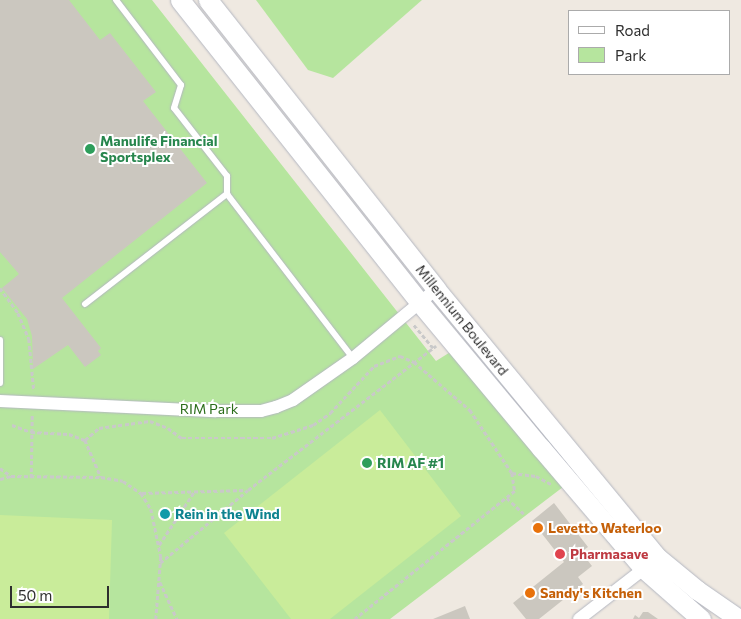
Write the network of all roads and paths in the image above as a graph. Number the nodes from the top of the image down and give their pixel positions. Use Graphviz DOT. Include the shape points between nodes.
graph roads {
  1 [pos="116,0"];
  2 [pos="180,0"];
  3 [pos="208,0"];
  4 [pos="227,194"];
  5 [pos="0,288"];
  6 [pos="436,289"];
  7 [pos="420,303"];
  8 [pos="85,304"];
  9 [pos="414,326"];
  10 [pos="0,340"];
  11 [pos="439,344"];
  12 [pos="434,348"];
  13 [pos="400,356"];
  14 [pos="353,358"];
  15 [pos="414,362"];
  16 [pos="0,383"];
  17 [pos="34,393"];
  18 [pos="0,401"];
  19 [pos="32,410"];
  20 [pos="12,425"];
  21 [pos="31,432"];
  22 [pos="0,468"];
  23 [pos="512,473"];
  24 [pos="11,476"];
  25 [pos="31,478"];
  26 [pos="100,478"];
  27 [pos="0,479"];
  28 [pos="554,486"];
  29 [pos="248,490"];
  30 [pos="194,492"];
  31 [pos="141,493"];
  32 [pos="507,497"];
  33 [pos="524,514"];
  34 [pos="158,545"];
  35 [pos="160,563"];
  36 [pos="650,563"];
  37 [pos="159,581"];
  38 [pos="156,619"];
  39 [pos="177,619"];
  40 [pos="356,619"];
  41 [pos="579,619"];
  42 [pos="701,619"];
  43 [pos="739,619"];
  1 -- 4 [label="lane" via="181,85 174,108 227,176"];
  2 -- 7 [label="street, Millennium Boulevard"];
  3 -- 6 [label="street, Millennium Boulevard"];
  4 -- 8 [label="lane"];
  4 -- 14 [label="lane"];
  5 -- 17 [label="path" via="18,313 29,339"];
  6 -- 7 [label="street"];
  6 -- 36 [label="street, Millennium Boulevard"];
  7 -- 14 [label="street"];
  7 -- 36 [label="street, Millennium Boulevard"];
  9 -- 12 [label="path"];
  10 -- 16 [label="lane"];
  11 -- 12 [label="path"];
  12 -- 15 [label="path"];
  13 -- 15 [label="path"];
  14 -- 18 [label="street" via="293,400 261,411"];
  15 -- 23 [label="path" via="470,410"];
  15 -- 29 [label="path"];
  19 -- 21 [label="path"];
  20 -- 21 [label="path"];
  21 -- 25 [label="path"];
  21 -- 26 [label="path" via="68,434 85,440"];
  22 -- 24 [label="path"];
  23 -- 28 [label="path" via="536,476"];
  23 -- 32 [label="path" via="515,491"];
  24 -- 25 [label="path"];
  24 -- 27 [label="path"];
  25 -- 26 [label="path"];
  26 -- 31 [label="path" via="123,481"];
  29 -- 30 [label="path"];
  29 -- 35 [label="path"];
  30 -- 31 [label="path"];
  30 -- 34 [label="path"];
  31 -- 34 [label="path" via="151,509"];
  32 -- 33 [label="path"];
  32 -- 40 [label="path"];
  34 -- 35 [label="path"];
  35 -- 37 [label="path"];
  36 -- 41 [label="street"];
  36 -- 42 [label="street, Millennium Boulevard"];
  36 -- 43 [label="street, Millennium Boulevard"];
  37 -- 38 [label="path"];
  37 -- 39 [label="path"];
}
